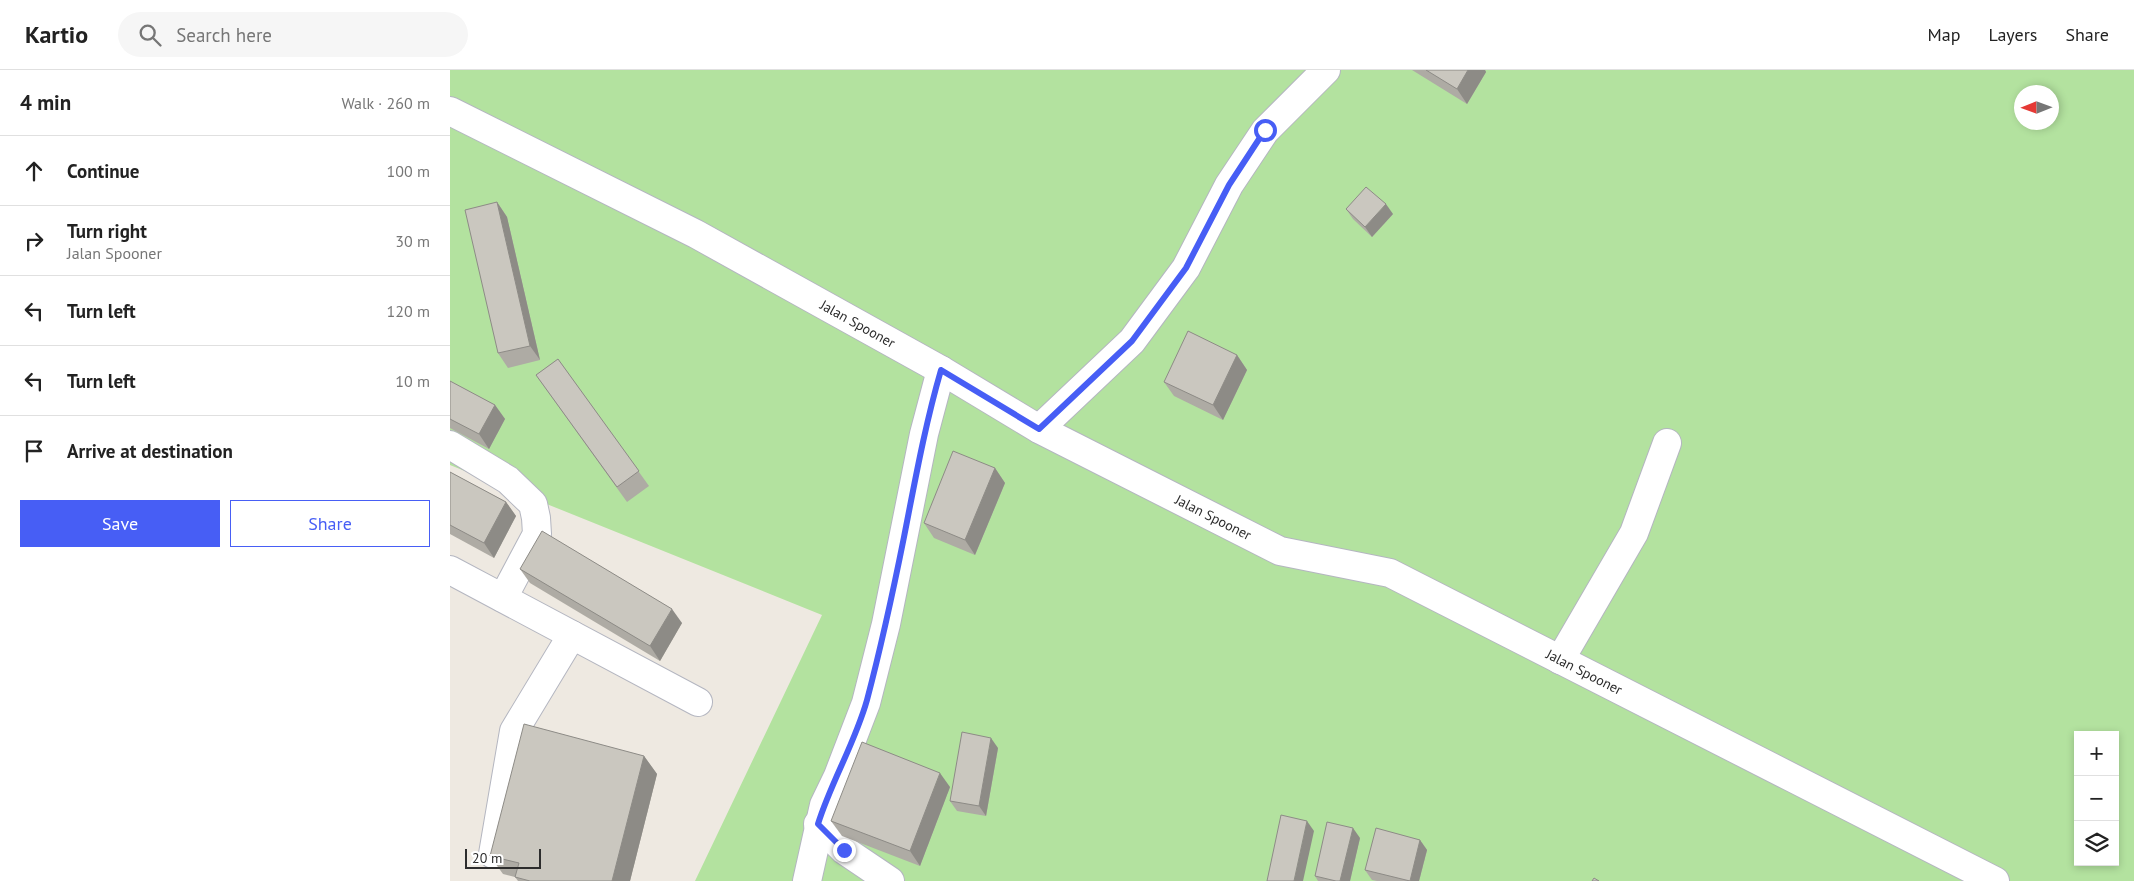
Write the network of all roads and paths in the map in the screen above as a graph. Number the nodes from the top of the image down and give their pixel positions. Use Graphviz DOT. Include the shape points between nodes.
graph roads {
  1 [pos="1326,70"];
  2 [pos="450,111"];
  3 [pos="941,370"];
  4 [pos="1039,429"];
  5 [pos="1667,443"];
  6 [pos="450,445"];
  7 [pos="450,570"];
  8 [pos="503,598"];
  9 [pos="572,635"];
  10 [pos="1560,660"];
  11 [pos="698,702"];
  12 [pos="818,824"];
  13 [pos="493,854"];
  14 [pos="807,881"];
  15 [pos="890,881"];
  16 [pos="1995,881"];
  1 -- 4 [label="street" via="1265,130 1229,185 1186,268 1132,341"];
  2 -- 3 [label="street, Jalan Spooner" via="696,234"];
  3 -- 4 [label="street, Jalan Spooner"];
  3 -- 12 [label="street" via="924,434 888,615 866,703"];
  4 -- 10 [label="street, Jalan Spooner" via="1280,551 1390,573"];
  5 -- 10 [label="street" via="1634,534"];
  6 -- 8 [label="street" via="508,480 533,504 537,534"];
  7 -- 8 [label="street"];
  8 -- 9 [label="street"];
  9 -- 11 [label="street"];
  9 -- 13 [label="street" via="514,731"];
  10 -- 16 [label="street, Jalan Spooner"];
  12 -- 14 [label="street"];
  12 -- 15 [label="street" via="844,850"];
}
